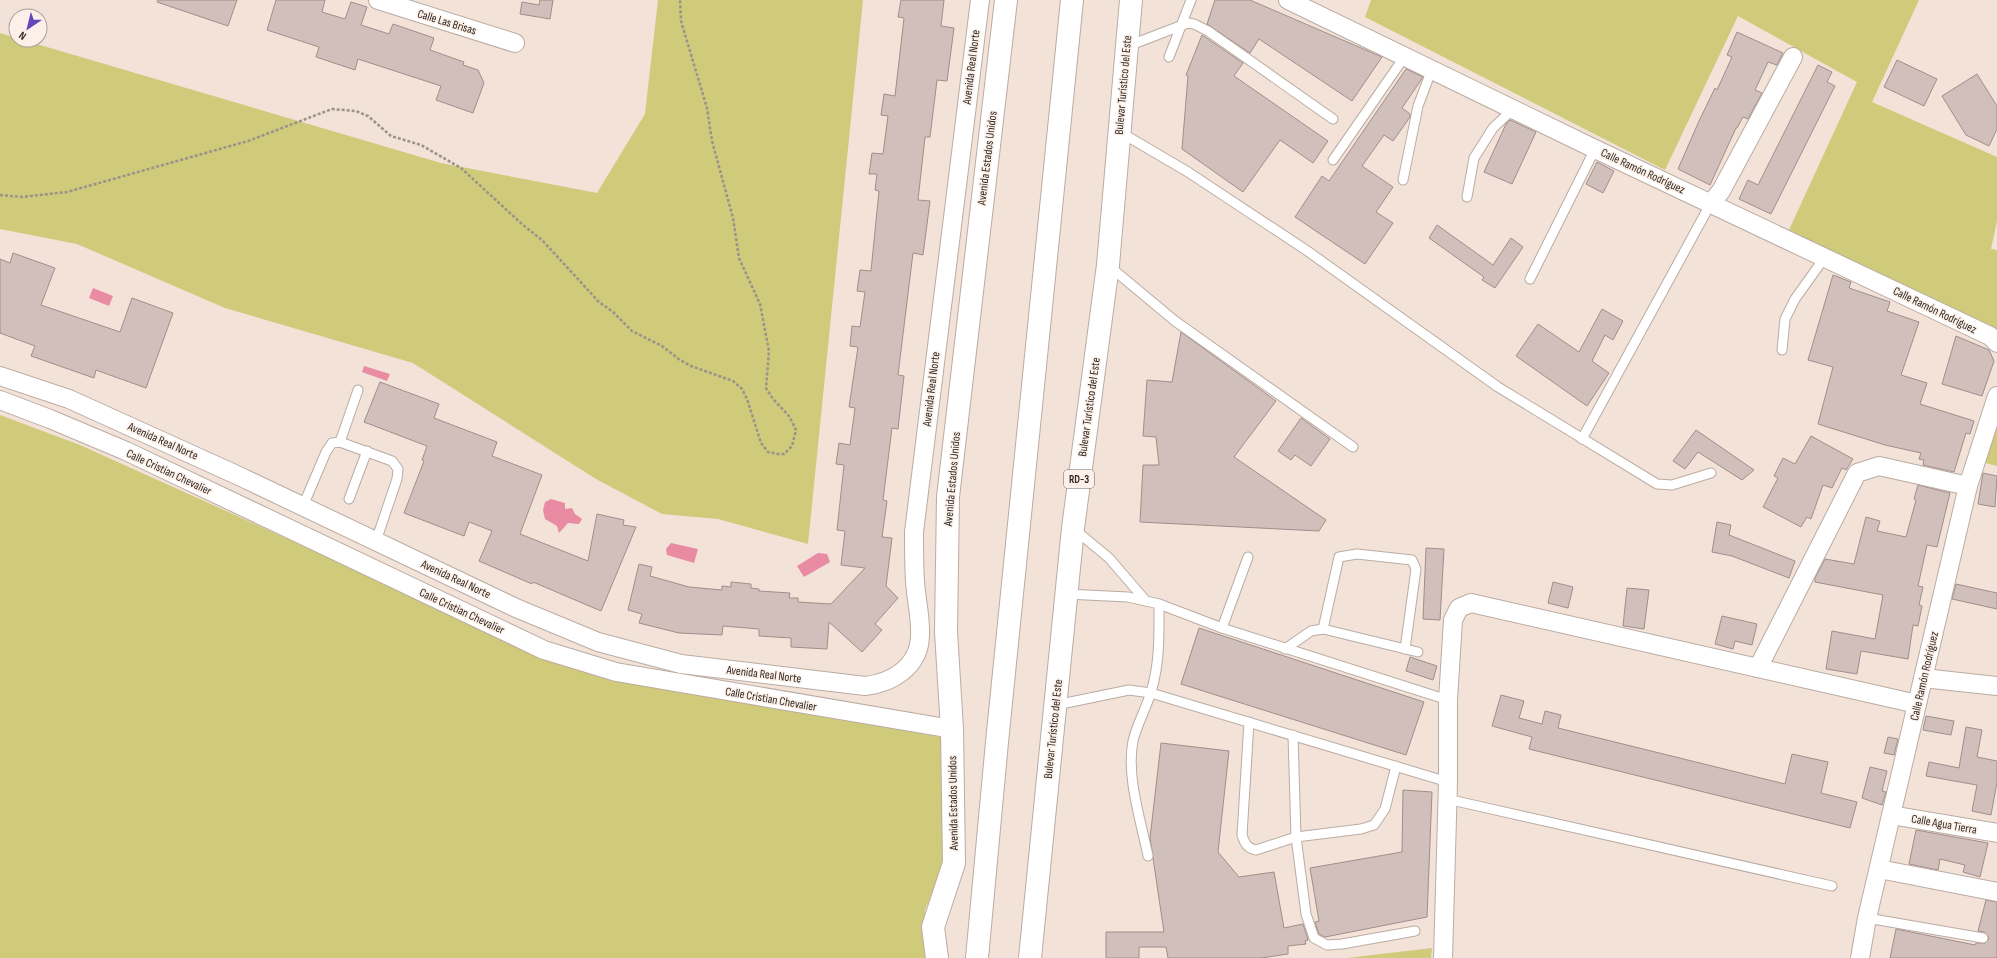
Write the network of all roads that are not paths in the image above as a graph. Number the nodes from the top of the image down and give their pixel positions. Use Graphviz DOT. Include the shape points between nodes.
graph roads {
  1 [pos="378,0"];
  2 [pos="980,0"];
  3 [pos="1006,0"];
  4 [pos="1072,0"];
  5 [pos="1131,0"];
  6 [pos="1191,0"];
  7 [pos="1288,0"];
  8 [pos="1182,25"];
  9 [pos="515,43"];
  10 [pos="1127,47"];
  11 [pos="1405,56"];
  12 [pos="1169,57"];
  13 [pos="1793,57"];
  14 [pos="1432,69"];
  15 [pos="1513,109"];
  16 [pos="1333,119"];
  17 [pos="1119,131"];
  18 [pos="1595,149"];
  19 [pos="1332,160"];
  20 [pos="1403,180"];
  21 [pos="1467,196"];
  22 [pos="1711,203"];
  23 [pos="1825,257"];
  24 [pos="1108,265"];
  25 [pos="1530,279"];
  26 [pos="1997,343"];
  27 [pos="1782,350"];
  28 [pos="0,376"];
  29 [pos="358,390"];
  30 [pos="1997,396"];
  31 [pos="0,400"];
  32 [pos="1582,439"];
  33 [pos="340,442"];
  34 [pos="1353,447"];
  35 [pos="367,451"];
  36 [pos="1711,473"];
  37 [pos="1968,486"];
  38 [pos="348,499"];
  39 [pos="303,506"];
  40 [pos="1073,528"];
  41 [pos="376,541"];
  42 [pos="1248,557"];
  43 [pos="1066,594"];
  44 [pos="1146,601"];
  45 [pos="1159,604"];
  46 [pos="1222,628"];
  47 [pos="1323,629"];
  48 [pos="1285,649"];
  49 [pos="1405,650"];
  50 [pos="1418,652"];
  51 [pos="1758,668"];
  52 [pos="1924,678"];
  53 [pos="1997,686"];
  54 [pos="1151,693"];
  55 [pos="1448,700"];
  56 [pos="1917,704"];
  57 [pos="1055,706"];
  58 [pos="1249,722"];
  59 [pos="952,730"];
  60 [pos="1293,735"];
  61 [pos="1396,766"];
  62 [pos="1448,790"];
  63 [pos="1891,815"];
  64 [pos="1997,833"];
  65 [pos="1296,837"];
  66 [pos="1148,856"];
  67 [pos="1879,869"];
  68 [pos="1832,886"];
  69 [pos="1997,892"];
  70 [pos="1867,918"];
  71 [pos="1415,930"];
  72 [pos="1983,938"];
  73 [pos="937,958"];
  74 [pos="977,958"];
  75 [pos="1030,958"];
  76 [pos="1444,958"];
  77 [pos="1860,958"];
  1 -- 9 [label="street, Calle Las Brisas"];
  2 -- 41 [label="street, Avenida Real Norte" via="914,532 920,636 916,652 904,670 881,684 864,686 681,664 598,642 516,608"];
  3 -- 59 [label="main road, Avenida Estados Unidos" via="948,497 946,632"];
  4 -- 74 [label="main road"];
  5 -- 10 [label="main road, Bulevar Turístico del Este / RD-3"];
  6 -- 8 [label="lane"];
  7 -- 11 [label="street, Calle Ramón Rodríguez"];
  8 -- 10 [label="lane"];
  8 -- 12 [label="lane"];
  8 -- 16 [label="lane" via="1194,24 1208,31"];
  10 -- 17 [label="main road, Bulevar Turístico del Este / RD-3"];
  11 -- 14 [label="street, Calle Ramón Rodríguez"];
  11 -- 19 [label="lane"];
  13 -- 22 [label="street" via="1721,191"];
  14 -- 15 [label="street, Calle Ramón Rodríguez"];
  14 -- 20 [label="lane" via="1418,106"];
  15 -- 18 [label="street, Calle Ramón Rodríguez"];
  15 -- 21 [label="lane" via="1493,128 1474,158"];
  17 -- 24 [label="main road, Bulevar Turístico del Este / RD-3"];
  17 -- 32 [label="lane" via="1188,172 1280,233 1498,387"];
  18 -- 22 [label="street, Calle Ramón Rodríguez"];
  18 -- 25 [label="lane"];
  22 -- 23 [label="street, Calle Ramón Rodríguez"];
  22 -- 32 [label="lane"];
  23 -- 26 [label="street, Calle Ramón Rodríguez" via="1990,336"];
  23 -- 27 [label="lane" via="1795,299 1785,319"];
  24 -- 34 [label="lane" via="1175,321"];
  24 -- 40 [label="main road, Bulevar Turístico del Este / RD-3"];
  28 -- 39 [label="street, Avenida Real Norte" via="69,399"];
  29 -- 33 [label="lane"];
  30 -- 37 [label="street, Calle Ramón Rodríguez"];
  31 -- 59 [label="street, Calle Cristian Chevalier" via="126,451 544,650 616,672"];
  32 -- 36 [label="lane" via="1657,484 1672,485"];
  33 -- 35 [label="lane"];
  33 -- 39 [label="lane" via="332,443 328,447"];
  35 -- 38 [label="lane"];
  35 -- 41 [label="lane" via="392,461 398,469"];
  37 -- 51 [label="street" via="1879,466 1857,473"];
  37 -- 52 [label="street, Calle Ramón Rodríguez"];
  39 -- 41 [label="street, Avenida Real Norte"];
  40 -- 43 [label="main road, Bulevar Turístico del Este / RD-3"];
  40 -- 44 [label="lane" via="1109,558"];
  42 -- 46 [label="lane"];
  43 -- 44 [label="lane" via="1128,597"];
  43 -- 57 [label="main road, Bulevar Turístico del Este / RD-3"];
  44 -- 45 [label="lane"];
  45 -- 46 [label="lane"];
  45 -- 54 [label="lane" via="1159,662"];
  46 -- 48 [label="lane"];
  47 -- 48 [label="lane" via="1311,631"];
  47 -- 49 [label="lane"];
  47 -- 49 [label="lane" via="1339,557 1357,554 1412,560 1416,569"];
  48 -- 55 [label="lane"];
  49 -- 50 [label="lane"];
  51 -- 55 [label="street" via="1471,603 1459,608 1453,620"];
  51 -- 56 [label="street"];
  52 -- 53 [label="street"];
  52 -- 56 [label="street, Calle Ramón Rodríguez"];
  54 -- 57 [label="lane" via="1129,690"];
  54 -- 58 [label="lane"];
  54 -- 66 [label="lane" via="1133,741 1132,756 1132,776"];
  55 -- 62 [label="street"];
  56 -- 63 [label="street, Calle Ramón Rodríguez"];
  57 -- 75 [label="main road, Bulevar Turístico del Este / RD-3"];
  58 -- 60 [label="lane"];
  58 -- 65 [label="lane" via="1242,835 1246,845 1256,850"];
  59 -- 73 [label="main road, Avenida Estados Unidos" via="954,863 933,927"];
  60 -- 61 [label="lane"];
  60 -- 65 [label="lane"];
  61 -- 62 [label="lane"];
  61 -- 65 [label="lane" via="1385,809 1374,824 1361,829"];
  62 -- 68 [label="lane"];
  62 -- 76 [label="street"];
  63 -- 64 [label="street, Calle Agua Tierra"];
  63 -- 67 [label="street, Calle Ramón Rodríguez"];
  65 -- 71 [label="lane" via="1306,914 1314,938 1327,945 1342,944"];
  67 -- 69 [label="street"];
  67 -- 70 [label="street, Calle Ramón Rodríguez"];
  70 -- 72 [label="lane"];
  70 -- 77 [label="street, Calle Ramón Rodríguez"];
}
